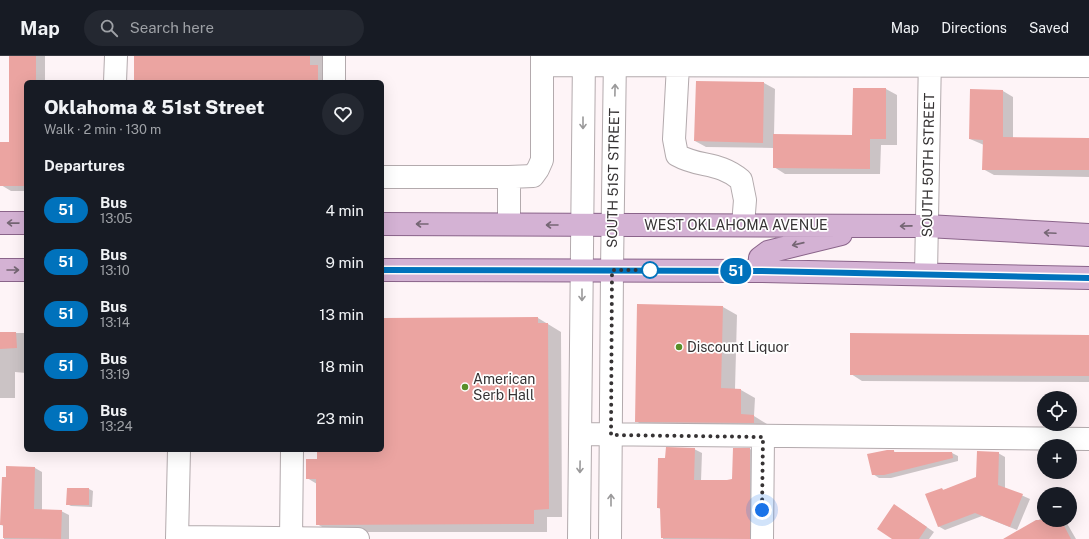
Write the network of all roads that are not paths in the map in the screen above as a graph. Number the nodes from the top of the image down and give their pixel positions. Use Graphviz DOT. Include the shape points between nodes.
graph roads {
  1 [pos="116,56"];
  2 [pos="334,56"];
  3 [pos="615,60"];
  4 [pos="542,61"];
  5 [pos="583,61"];
  6 [pos="777,61"];
  7 [pos="930,61"];
  8 [pos="1087,62"];
  9 [pos="678,65"];
  10 [pos="115,80"];
  11 [pos="334,80"];
  12 [pos="384,177"];
  13 [pos="509,177"];
  14 [pos="0,223"];
  15 [pos="24,223"];
  16 [pos="384,224"];
  17 [pos="509,224"];
  18 [pos="582,225"];
  19 [pos="613,225"];
  20 [pos="743,225"];
  21 [pos="877,226"];
  22 [pos="927,226"];
  23 [pos="1089,235"];
  24 [pos="0,270"];
  25 [pos="24,270"];
  26 [pos="384,270"];
  27 [pos="612,270"];
  28 [pos="582,271"];
  29 [pos="759,271"];
  30 [pos="926,274"];
  31 [pos="1089,278"];
  32 [pos="581,434"];
  33 [pos="611,435"];
  34 [pos="763,437"];
  35 [pos="1089,439"];
  36 [pos="179,452"];
  37 [pos="292,452"];
  38 [pos="177,538"];
  39 [pos="292,539"];
  40 [pos="358,539"];
  41 [pos="367,539"];
  42 [pos="579,539"];
  43 [pos="610,539"];
  44 [pos="762,539"];
  1 -- 10 [label="street"];
  2 -- 11 [label="street"];
  3 -- 5 [label="street"];
  3 -- 9 [label="street"];
  19 -- 3 [label="street, SOUTH 51ST STREET, one-way"];
  4 -- 5 [label="street"];
  4 -- 13 [label="street" via="542,160 533,176"];
  5 -- 18 [label="street, one-way"];
  6 -- 7 [label="street"];
  6 -- 9 [label="street"];
  7 -- 8 [label="street"];
  7 -- 22 [label="street, SOUTH 50TH STREET"];
  9 -- 20 [label="street" via="674,139 677,155 686,160 725,169 741,180 745,200"];
  12 -- 13 [label="street"];
  13 -- 17 [label="street"];
  15 -- 14 [label="main road, one-way"];
  17 -- 16 [label="main road, WEST OKLAHOMA AVENUE, one-way"];
  18 -- 17 [label="main road, WEST OKLAHOMA AVENUE, one-way"];
  18 -- 19 [label="main road, WEST OKLAHOMA AVENUE"];
  18 -- 28 [label="street"];
  19 -- 20 [label="main road, WEST OKLAHOMA AVENUE"];
  19 -- 27 [label="street, SOUTH 51ST STREET"];
  20 -- 21 [label="main road, WEST OKLAHOMA AVENUE"];
  22 -- 21 [label="main road, WEST OKLAHOMA AVENUE, one-way"];
  21 -- 29 [label="main road, one-way" via="768,252 760,258"];
  23 -- 22 [label="main road, WEST OKLAHOMA AVENUE, one-way"];
  22 -- 30 [label="street, SOUTH 50TH STREET"];
  24 -- 25 [label="main road, one-way"];
  26 -- 28 [label="main road"];
  27 -- 28 [label="main road"];
  27 -- 29 [label="main road"];
  27 -- 33 [label="street, SOUTH 51ST STREET"];
  28 -- 32 [label="street, one-way"];
  29 -- 30 [label="main road"];
  30 -- 31 [label="main road"];
  32 -- 33 [label="street"];
  32 -- 42 [label="street, one-way"];
  33 -- 34 [label="street"];
  43 -- 33 [label="street, SOUTH 51ST STREET, one-way"];
  34 -- 35 [label="street"];
  34 -- 44 [label="street"];
  36 -- 38 [label="street"];
  37 -- 39 [label="street"];
  38 -- 39 [label="street"];
  39 -- 40 [label="street"];
  40 -- 41 [label="street"];
}
